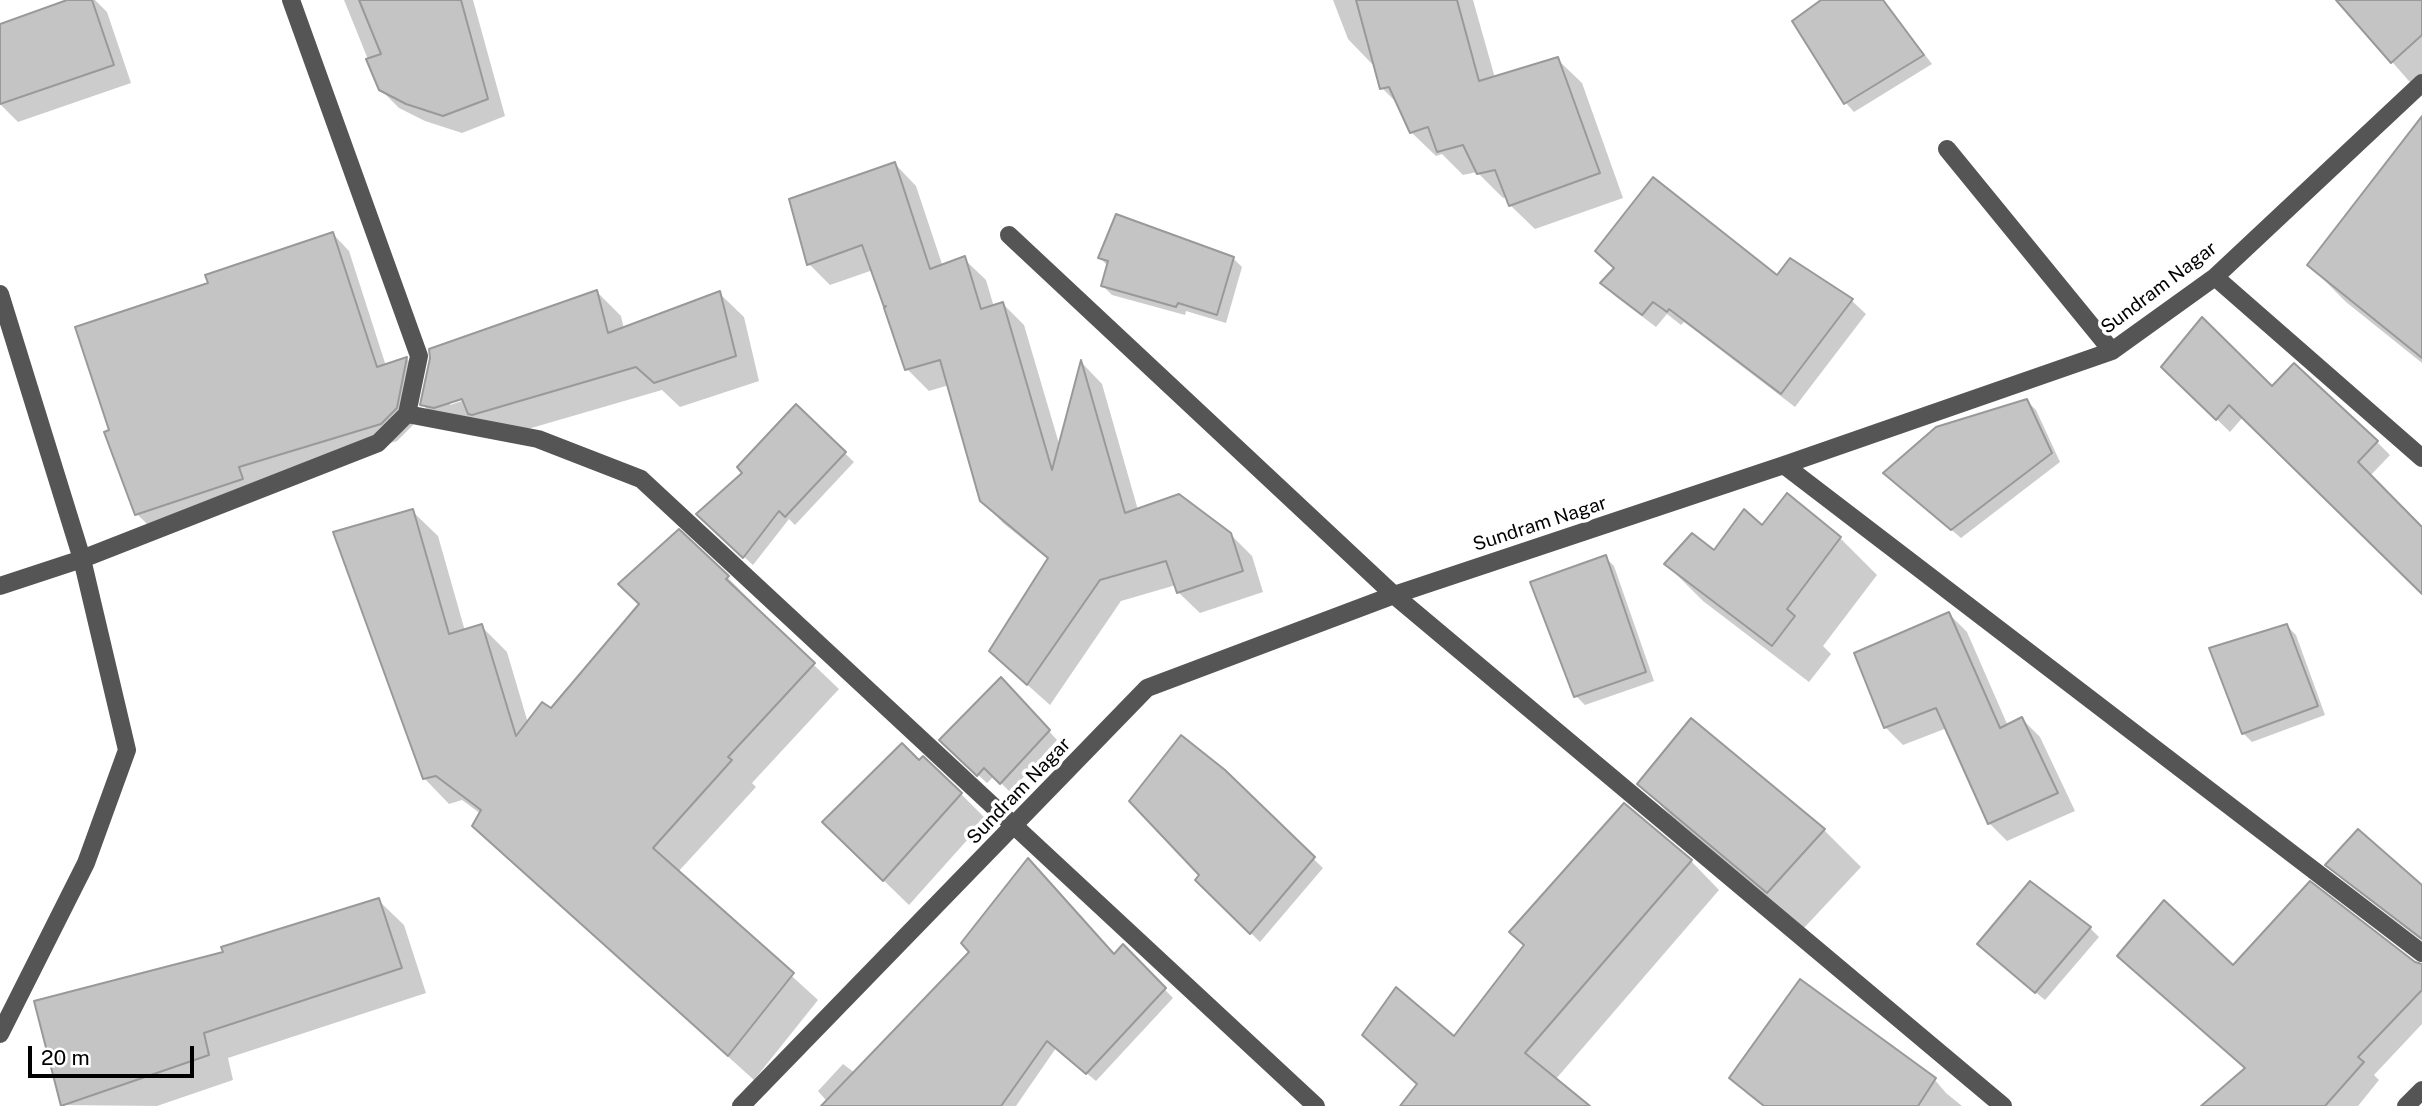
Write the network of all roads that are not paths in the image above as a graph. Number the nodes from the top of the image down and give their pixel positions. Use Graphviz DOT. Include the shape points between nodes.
graph roads {
  1 [pos="291,0"];
  2 [pos="2422,83"];
  3 [pos="1947,149"];
  4 [pos="1009,235"];
  5 [pos="2214,277"];
  6 [pos="0,294"];
  7 [pos="2112,351"];
  8 [pos="407,414"];
  9 [pos="2422,458"];
  10 [pos="1784,465"];
  11 [pos="82,559"];
  12 [pos="0,586"];
  13 [pos="1394,595"];
  14 [pos="1014,826"];
  15 [pos="2422,953"];
  16 [pos="0,1034"];
  17 [pos="2422,1090"];
  18 [pos="741,1106"];
  19 [pos="1316,1106"];
  20 [pos="2003,1106"];
  21 [pos="2406,1106"];
  1 -- 8 [label="street" via="419,356"];
  2 -- 5 [label="street, Sundram Nagar"];
  3 -- 7 [label="street"];
  4 -- 13 [label="street"];
  5 -- 7 [label="street, Sundram Nagar"];
  5 -- 9 [label="street"];
  6 -- 11 [label="street"];
  7 -- 10 [label="street, Sundram Nagar"];
  8 -- 11 [label="street" via="378,443"];
  8 -- 14 [label="street" via="538,439 641,479"];
  10 -- 13 [label="street, Sundram Nagar"];
  10 -- 15 [label="street"];
  11 -- 12 [label="street"];
  11 -- 16 [label="street" via="127,750 86,863"];
  13 -- 14 [label="street, Sundram Nagar" via="1147,688"];
  13 -- 20 [label="street"];
  14 -- 18 [label="street, Sundram Nagar"];
  14 -- 19 [label="street"];
  17 -- 21 [label="street"];
}
